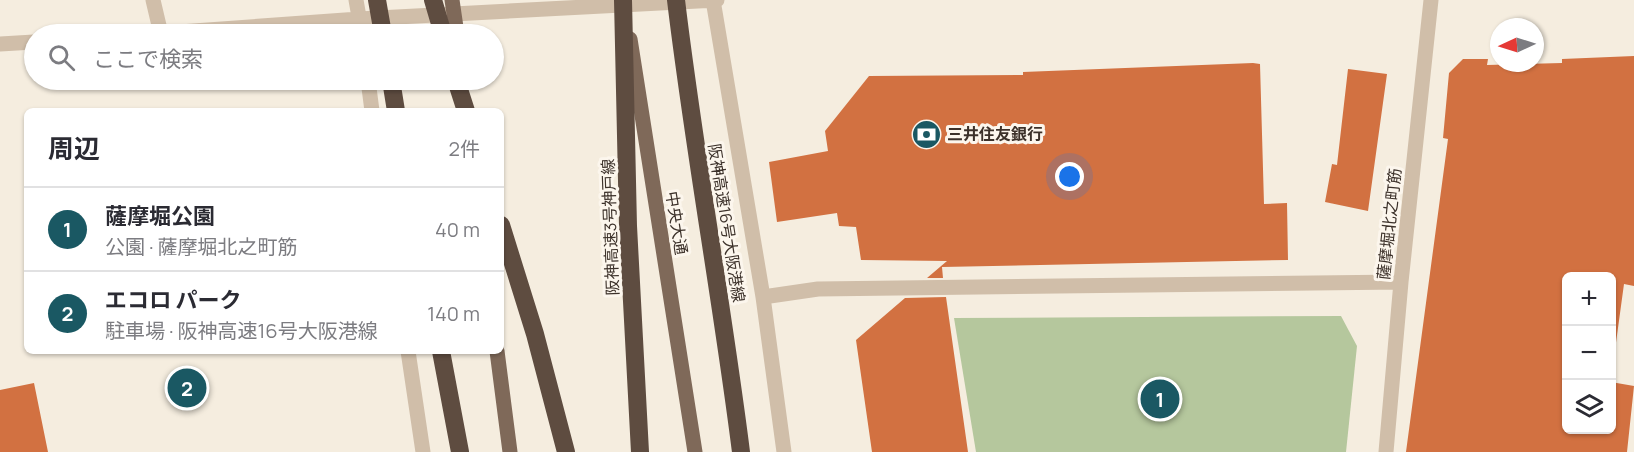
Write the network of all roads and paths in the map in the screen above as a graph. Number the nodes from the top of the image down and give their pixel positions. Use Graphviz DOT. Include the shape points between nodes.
graph roads {
  1 [pos="153,0"];
  2 [pos="356,0"];
  3 [pos="377,0"];
  4 [pos="433,0"];
  5 [pos="676,0"];
  6 [pos="715,0"];
  7 [pos="1431,0"];
  8 [pos="624,2"];
  9 [pos="453,7"];
  10 [pos="159,24"];
  11 [pos="360,24"];
  12 [pos="374,24"];
  13 [pos="381,24"];
  14 [pos="440,24"];
  15 [pos="455,24"];
  16 [pos="24,43"];
  17 [pos="0,44"];
  18 [pos="369,90"];
  19 [pos="393,90"];
  20 [pos="459,90"];
  21 [pos="463,90"];
  22 [pos="372,108"];
  23 [pos="396,108"];
  24 [pos="465,108"];
  25 [pos="466,108"];
  26 [pos="504,235"];
  27 [pos="1401,282"];
  28 [pos="763,297"];
  29 [pos="408,354"];
  30 [pos="442,354"];
  31 [pos="497,354"];
  32 [pos="423,452"];
  33 [pos="460,452"];
  34 [pos="510,452"];
  35 [pos="566,452"];
  36 [pos="640,452"];
  37 [pos="695,452"];
  38 [pos="741,452"];
  39 [pos="784,452"];
  40 [pos="1386,452"];
  1 -- 10 [label="street"];
  2 -- 11 [label="street"];
  3 -- 13 [label="highway, bridge"];
  4 -- 14 [label="highway, bridge"];
  5 -- 38 [label="highway, 阪神高速16号大阪港線, bridge" via="690,119"];
  6 -- 8 [label="street"];
  6 -- 28 [label="street"];
  7 -- 27 [label="street, 薩摩堀北之町筋"];
  8 -- 9 [label="street"];
  8 -- 36 [label="highway, 阪神高速3号神戸線, bridge" via="628,226"];
  8 -- 37 [label="main road, 中央大通"];
  9 -- 12 [label="street"];
  9 -- 15 [label="main road"];
  16 -- 17 [label="street"];
  18 -- 22 [label="street"];
  19 -- 23 [label="highway"];
  20 -- 24 [label="highway"];
  21 -- 25 [label="main road"];
  26 -- 35 [label="highway, bridge"];
  27 -- 28 [label="street" via="818,290"];
  27 -- 40 [label="street, 薩摩堀北之町筋"];
  28 -- 39 [label="street"];
  29 -- 32 [label="street"];
  30 -- 33 [label="highway"];
  31 -- 34 [label="main road"];
}
